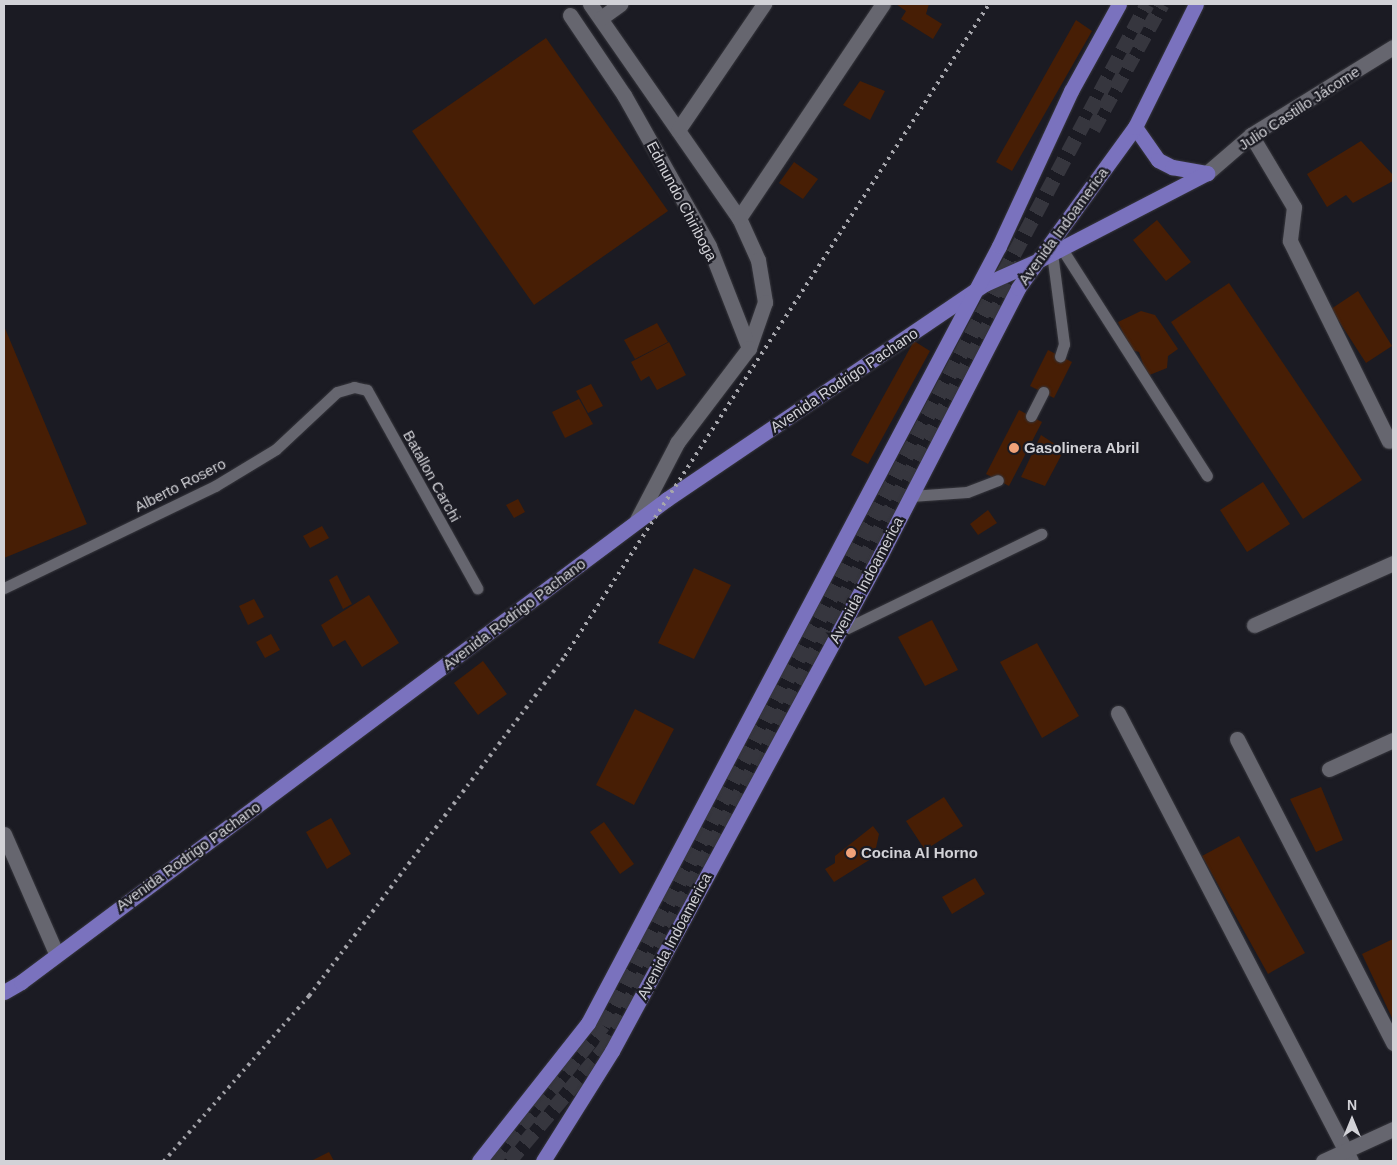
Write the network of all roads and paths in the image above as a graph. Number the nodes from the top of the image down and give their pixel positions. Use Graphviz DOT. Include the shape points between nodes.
graph roads {
  1 [pos="590,4"];
  2 [pos="620,4"];
  3 [pos="764,4"];
  4 [pos="883,4"];
  5 [pos="1119,4"];
  6 [pos="1196,4"];
  7 [pos="570,14"];
  8 [pos="601,18"];
  9 [pos="1393,47"];
  10 [pos="1135,127"];
  11 [pos="678,130"];
  12 [pos="1251,135"];
  13 [pos="1207,173"];
  14 [pos="739,218"];
  15 [pos="1051,254"];
  16 [pos="976,291"];
  17 [pos="933,320"];
  18 [pos="944,347"];
  19 [pos="749,348"];
  20 [pos="1060,356"];
  21 [pos="354,387"];
  22 [pos="1042,392"];
  23 [pos="1031,416"];
  24 [pos="1389,441"];
  25 [pos="1207,476"];
  26 [pos="998,480"];
  27 [pos="911,496"];
  28 [pos="637,520"];
  29 [pos="1041,534"];
  30 [pos="1393,563"];
  31 [pos="4,588"];
  32 [pos="477,588"];
  33 [pos="1254,625"];
  34 [pos="839,632"];
  35 [pos="1118,713"];
  36 [pos="1237,739"];
  37 [pos="1393,740"];
  38 [pos="1329,769"];
  39 [pos="4,834"];
  40 [pos="56,953"];
  41 [pos="4,992"];
  42 [pos="1393,1043"];
  43 [pos="1393,1128"];
  44 [pos="1349,1156"];
  45 [pos="479,1161"];
  46 [pos="543,1161"];
  47 [pos="1323,1161"];
  1 -- 8 [label="street"];
  2 -- 8 [label="street"];
  3 -- 11 [label="street"];
  4 -- 14 [label="street"];
  5 -- 16 [label="main road" via="1071,91"];
  6 -- 10 [label="main road, Avenida Indoamerica"];
  7 -- 19 [label="street, Edmundo Chiriboga" via="624,95 709,246"];
  8 -- 11 [label="street"];
  9 -- 12 [label="street, Julio Castillo Jácome"];
  10 -- 13 [label="main road" via="1158,160 1172,167"];
  10 -- 15 [label="main road, Avenida Indoamerica"];
  11 -- 14 [label="street"];
  12 -- 13 [label="street, Julio Castillo Jácome"];
  12 -- 24 [label="street" via="1294,207 1290,241"];
  13 -- 15 [label="main road, Avenida Rodrigo Pachano"];
  14 -- 19 [label="street" via="758,260 765,302"];
  15 -- 16 [label="main road, Avenida Rodrigo Pachano"];
  15 -- 20 [label="lane" via="1064,344"];
  15 -- 25 [label="lane"];
  15 -- 27 [label="main road, Avenida Indoamerica" via="1018,288"];
  16 -- 17 [label="main road, Avenida Rodrigo Pachano"];
  16 -- 18 [label="main road"];
  17 -- 18 [label="main road"];
  17 -- 28 [label="main road, Avenida Rodrigo Pachano"];
  18 -- 45 [label="main road" via="588,1023"];
  19 -- 28 [label="street" via="678,444"];
  21 -- 31 [label="lane, Alberto Rosero" via="337,392 276,449 215,486"];
  21 -- 32 [label="lane, Batallon Carchi" via="367,390"];
  22 -- 23 [label="lane"];
  26 -- 27 [label="lane" via="967,492"];
  27 -- 34 [label="main road, Avenida Indoamerica"];
  28 -- 40 [label="main road, Avenida Rodrigo Pachano" via="486,637"];
  29 -- 34 [label="lane"];
  30 -- 33 [label="street"];
  34 -- 46 [label="main road, Avenida Indoamerica" via="612,1051"];
  35 -- 44 [label="street"];
  36 -- 42 [label="street"];
  37 -- 38 [label="street"];
  39 -- 40 [label="street"];
  40 -- 41 [label="main road, Avenida Rodrigo Pachano"];
  43 -- 44 [label="street"];
  44 -- 47 [label="street"];
}
